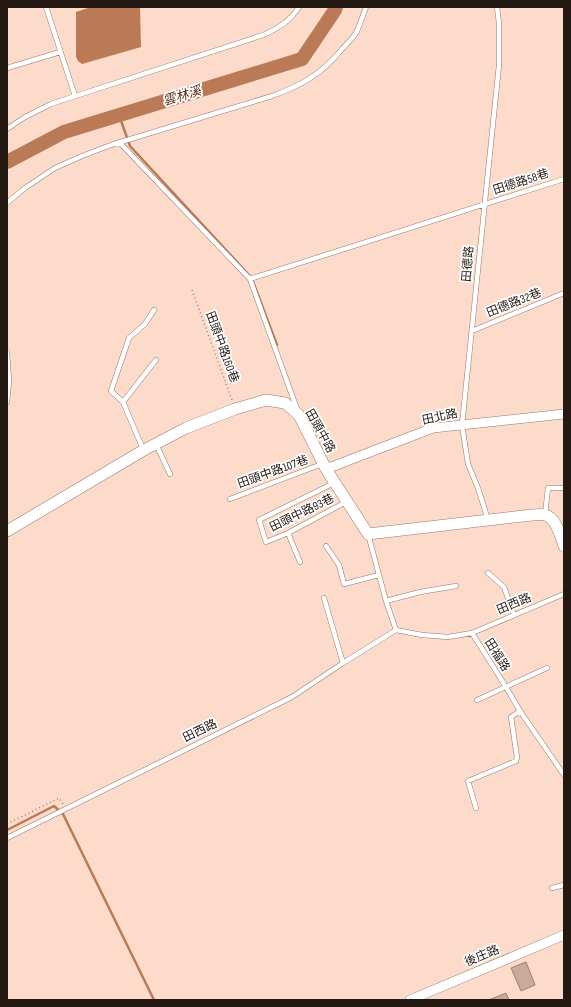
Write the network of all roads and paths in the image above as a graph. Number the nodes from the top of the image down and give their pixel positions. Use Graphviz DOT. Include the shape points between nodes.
graph roads {
  1 [pos="46,7"];
  2 [pos="299,7"];
  3 [pos="366,7"];
  4 [pos="497,7"];
  5 [pos="60,52"];
  6 [pos="7,68"];
  7 [pos="75,96"];
  8 [pos="7,129"];
  9 [pos="120,143"];
  10 [pos="564,179"];
  11 [pos="7,203"];
  12 [pos="484,204"];
  13 [pos="250,279"];
  14 [pos="192,290"];
  15 [pos="564,293"];
  16 [pos="154,310"];
  17 [pos="472,330"];
  18 [pos="7,352"];
  19 [pos="156,360"];
  20 [pos="7,402"];
  21 [pos="123,402"];
  22 [pos="235,410"];
  23 [pos="564,414"];
  24 [pos="299,415"];
  25 [pos="462,425"];
  26 [pos="156,444"];
  27 [pos="144,450"];
  28 [pos="325,466"];
  29 [pos="170,474"];
  30 [pos="336,482"];
  31 [pos="564,488"];
  32 [pos="230,498"];
  33 [pos="348,502"];
  34 [pos="545,515"];
  35 [pos="488,520"];
  36 [pos="7,531"];
  37 [pos="288,533"];
  38 [pos="368,534"];
  39 [pos="326,546"];
  40 [pos="564,546"];
  41 [pos="300,562"];
  42 [pos="488,573"];
  43 [pos="379,575"];
  44 [pos="456,586"];
  45 [pos="564,594"];
  46 [pos="324,598"];
  47 [pos="386,601"];
  48 [pos="514,615"];
  49 [pos="396,630"];
  50 [pos="472,633"];
  51 [pos="343,663"];
  52 [pos="547,668"];
  53 [pos="506,687"];
  54 [pos="477,700"];
  55 [pos="520,711"];
  56 [pos="564,775"];
  57 [pos="476,808"];
  58 [pos="66,809"];
  59 [pos="7,824"];
  60 [pos="7,838"];
  61 [pos="564,885"];
  62 [pos="552,888"];
  63 [pos="564,935"];
  64 [pos="410,1000"];
  1 -- 5 [label="lane"];
  2 -- 7 [label="lane" via="280,28 264,35"];
  3 -- 9 [label="lane" via="355,34 334,60 308,81 272,96"];
  4 -- 12 [label="lane, 田德路" via="499,65"];
  5 -- 6 [label="lane"];
  5 -- 7 [label="lane"];
  7 -- 8 [label="lane" via="51,104"];
  9 -- 11 [label="lane" via="55,168"];
  9 -- 13 [label="lane"];
  10 -- 12 [label="lane, 田德路58巷"];
  12 -- 13 [label="lane, 田德路58巷"];
  12 -- 17 [label="lane, 田德路"];
  13 -- 24 [label="lane"];
  14 -- 22 [label="path, 田頭中路160巷"];
  15 -- 17 [label="lane, 田德路32巷"];
  16 -- 21 [label="lane" via="145,324 129,338 111,391"];
  17 -- 25 [label="lane, 田德路"];
  18 -- 20 [label="lane"];
  19 -- 21 [label="lane"];
  21 -- 27 [label="lane"];
  22 -- 24 [label="street, 田頭中路" via="266,400 285,403"];
  22 -- 26 [label="street, 田頭中路" via="186,428"];
  23 -- 25 [label="street, 田北路"];
  24 -- 28 [label="street, 田頭中路"];
  25 -- 28 [label="street, 田北路" via="433,428"];
  25 -- 35 [label="lane, 田德路" via="468,464"];
  26 -- 27 [label="street, 田頭中路"];
  26 -- 29 [label="lane"];
  27 -- 36 [label="street, 田頭中路"];
  28 -- 30 [label="street, 田頭中路"];
  28 -- 32 [label="lane, 田頭中路107巷"];
  30 -- 33 [label="street, 田頭中路"];
  30 -- 37 [label="lane, 田頭中路93巷" via="259,520 266,542"];
  31 -- 34 [label="lane" via="548,488"];
  33 -- 37 [label="lane, 田頭中路93巷"];
  33 -- 38 [label="street, 田頭中路"];
  34 -- 35 [label="street"];
  34 -- 40 [label="street" via="559,530"];
  35 -- 38 [label="street"];
  37 -- 41 [label="lane"];
  38 -- 43 [label="lane"];
  39 -- 43 [label="lane" via="340,565 344,584"];
  42 -- 48 [label="lane" via="504,587"];
  43 -- 47 [label="lane"];
  44 -- 47 [label="lane"];
  45 -- 48 [label="lane, 田西路"];
  46 -- 51 [label="lane"];
  47 -- 49 [label="lane"];
  48 -- 50 [label="lane, 田西路"];
  49 -- 50 [label="lane, 田福路" via="448,638"];
  49 -- 51 [label="lane, 田西路"];
  50 -- 53 [label="lane, 田福路"];
  51 -- 58 [label="lane, 田西路" via="292,697"];
  52 -- 53 [label="lane"];
  53 -- 54 [label="lane"];
  53 -- 55 [label="lane, 田福路"];
  55 -- 56 [label="lane, 田福路"];
  55 -- 57 [label="lane" via="511,717 516,761 468,781"];
  58 -- 59 [label="path" via="59,798"];
  58 -- 60 [label="lane, 田西路"];
  61 -- 62 [label="lane"];
  63 -- 64 [label="street, 後庄路"];
}
